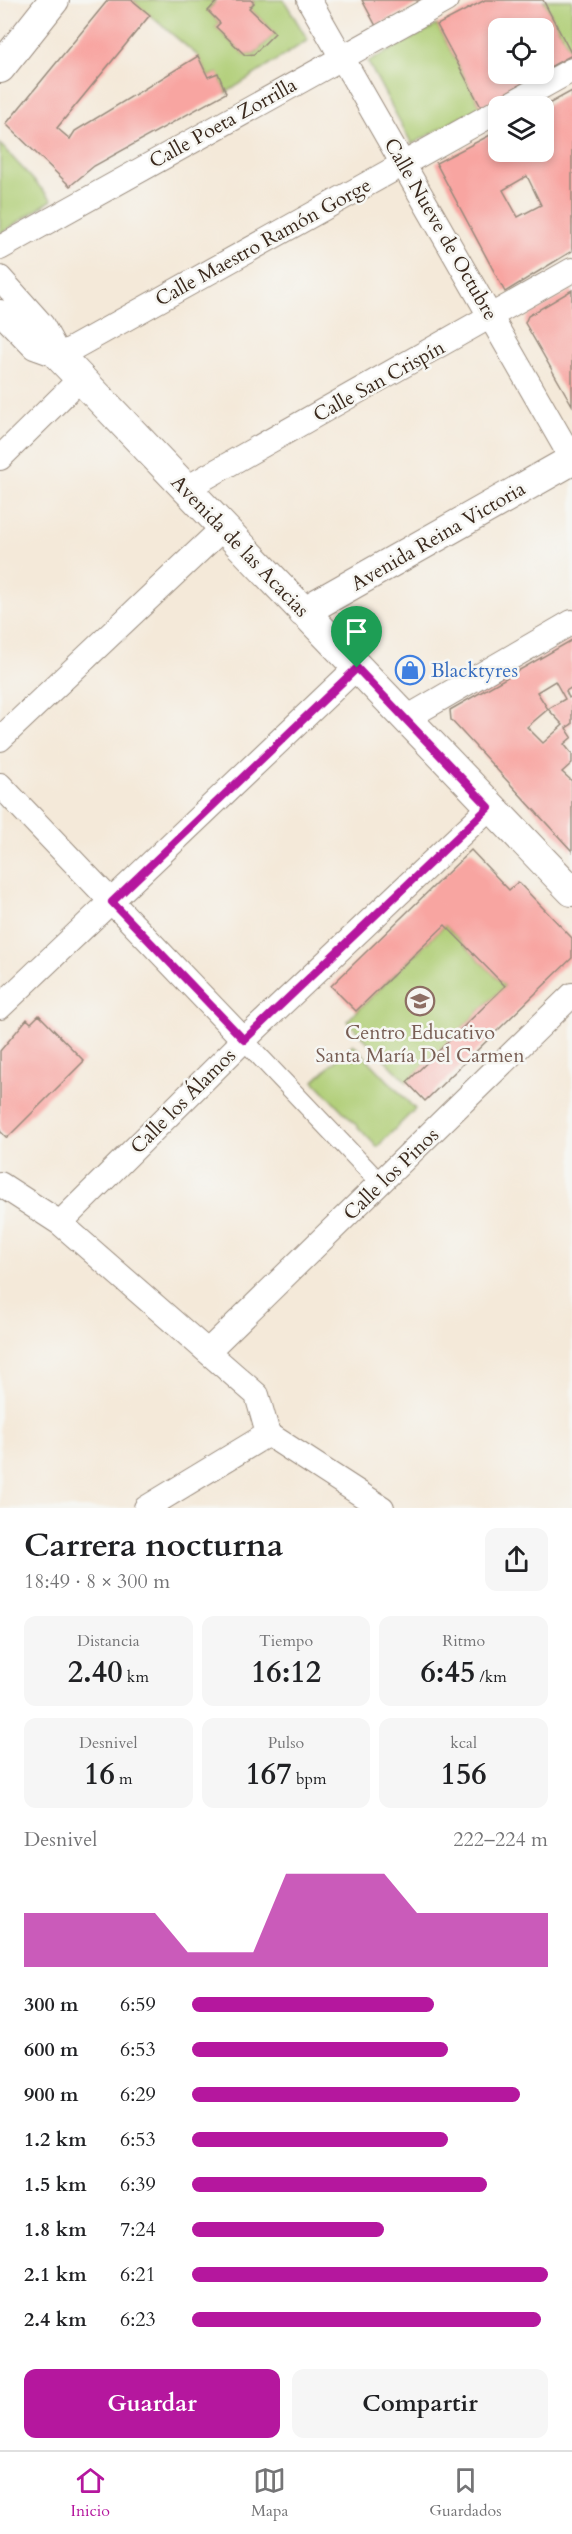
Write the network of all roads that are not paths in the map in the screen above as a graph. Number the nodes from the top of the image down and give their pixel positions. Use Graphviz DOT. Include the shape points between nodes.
graph roads {
  1 [pos="54,0"];
  2 [pos="309,0"];
  3 [pos="446,0"];
  4 [pos="342,57"];
  5 [pos="0,68"];
  6 [pos="572,70"];
  7 [pos="525,96"];
  8 [pos="488,117"];
  9 [pos="403,164"];
  10 [pos="0,248"];
  11 [pos="572,270"];
  12 [pos="0,278"];
  13 [pos="0,312"];
  14 [pos="492,317"];
  15 [pos="59,356"];
  16 [pos="79,380"];
  17 [pos="0,458"];
  18 [pos="572,459"];
  19 [pos="185,489"];
  20 [pos="223,528"];
  21 [pos="303,612"];
  22 [pos="572,622"];
  23 [pos="357,668"];
  24 [pos="405,719"];
  25 [pos="0,739"];
  26 [pos="0,785"];
  27 [pos="489,807"];
  28 [pos="572,891"];
  29 [pos="112,902"];
  30 [pos="572,995"];
  31 [pos="0,1007"];
  32 [pos="244,1040"];
  33 [pos="0,1184"];
  34 [pos="381,1184"];
  35 [pos="60,1223"];
  36 [pos="208,1351"];
  37 [pos="268,1434"];
  38 [pos="146,1508"];
  39 [pos="382,1508"];
  1 -- 5 [label="street"];
  2 -- 4 [label="street, Calle Nueve de Octubre"];
  3 -- 4 [label="street, Calle Poeta Zorrilla"];
  4 -- 9 [label="street, Calle Nueve de Octubre"];
  4 -- 10 [label="street, Calle Poeta Zorrilla"];
  6 -- 7 [label="street"];
  8 -- 9 [label="street, Calle Maestro Ramón Gorge"];
  9 -- 14 [label="street, Calle Nueve de Octubre"];
  9 -- 15 [label="street, Calle Maestro Ramón Gorge"];
  11 -- 14 [label="street, Calle San Crispín"];
  12 -- 15 [label="street, Avenida de las Acacias" via="42,325"];
  13 -- 15 [label="street, Avenida de las Acacias" via="34,347"];
  14 -- 18 [label="street, Calle Nueve de Octubre"];
  14 -- 19 [label="street, Calle San Crispín"];
  15 -- 16 [label="street, Avenida de las Acacias"];
  16 -- 17 [label="street"];
  16 -- 19 [label="street, Avenida de las Acacias"];
  18 -- 21 [label="street, Avenida Reina Victoria"];
  19 -- 20 [label="street, Avenida de las Acacias"];
  20 -- 21 [label="street, Avenida de las Acacias"];
  20 -- 25 [label="street"];
  21 -- 23 [label="street, Avenida de las Acacias"];
  22 -- 24 [label="street"];
  23 -- 24 [label="street, Avenida de las Acacias"];
  23 -- 29 [label="street"];
  24 -- 27 [label="street, Avenida de las Acacias"];
  26 -- 29 [label="street"];
  27 -- 28 [label="street, Avenida de las Acacias"];
  27 -- 32 [label="street, Calle los Álamos"];
  29 -- 31 [label="street"];
  29 -- 32 [label="street"];
  30 -- 34 [label="street, Calle los Pinos"];
  32 -- 34 [label="street"];
  32 -- 35 [label="street, Calle los Álamos"];
  33 -- 35 [label="street"];
  34 -- 36 [label="street, Calle los Pinos"];
  35 -- 36 [label="street"];
  36 -- 37 [label="street" via="257,1395"];
  37 -- 38 [label="street"];
  37 -- 39 [label="street"];
}
